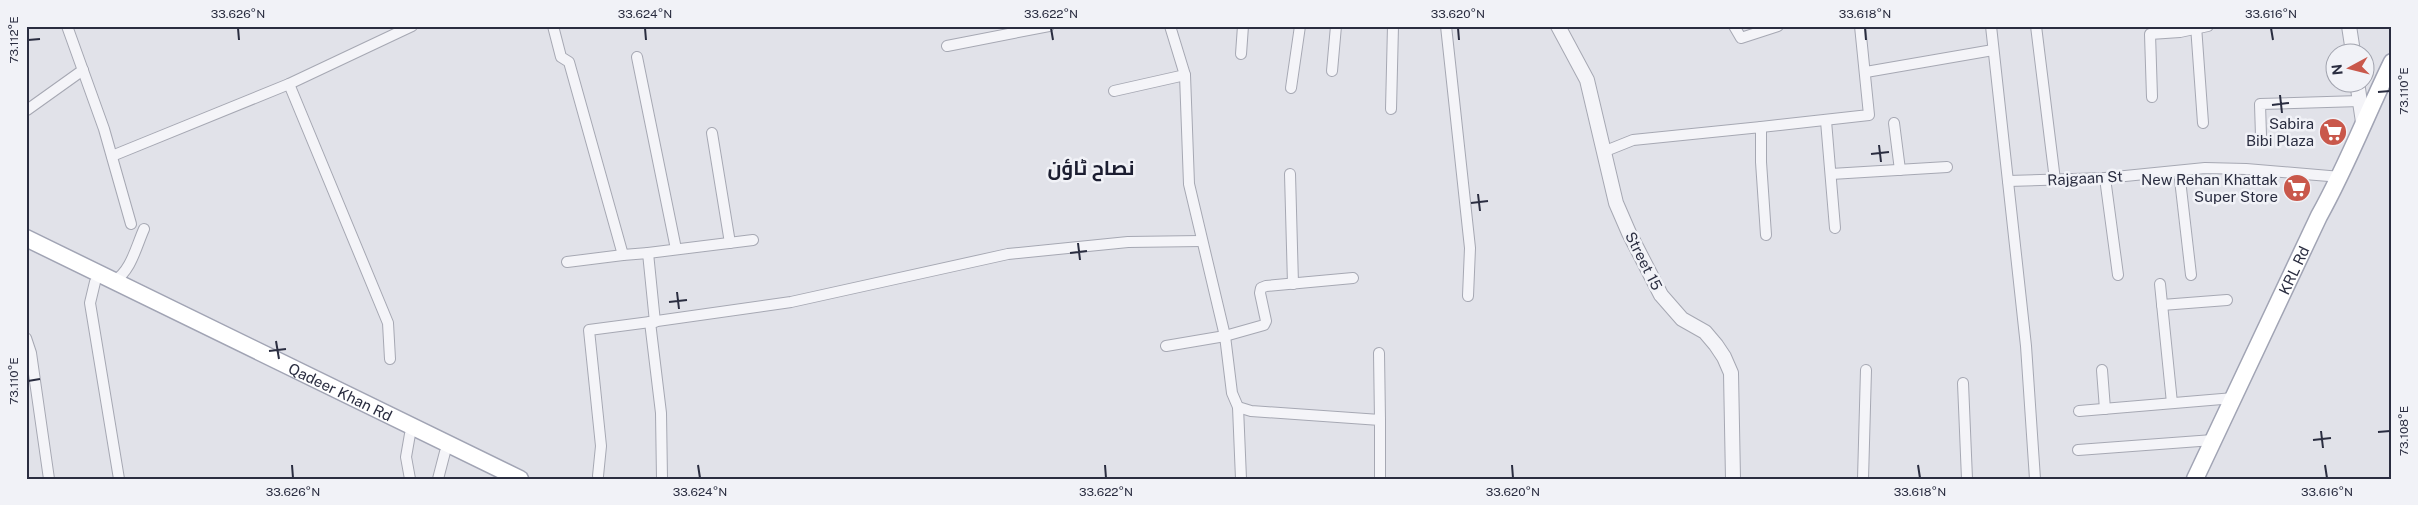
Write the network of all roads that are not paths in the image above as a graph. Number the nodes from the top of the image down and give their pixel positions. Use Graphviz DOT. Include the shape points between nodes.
graph roads {
  1 [pos="67,26"];
  2 [pos="412,26"];
  3 [pos="553,26"];
  4 [pos="1049,26"];
  5 [pos="1170,26"];
  6 [pos="1243,26"];
  7 [pos="1300,26"];
  8 [pos="1336,26"];
  9 [pos="1394,26"];
  10 [pos="1446,26"];
  11 [pos="1558,26"];
  12 [pos="1734,26"];
  13 [pos="1778,26"];
  14 [pos="1860,26"];
  15 [pos="1991,26"];
  16 [pos="2036,26"];
  17 [pos="2208,26"];
  18 [pos="2349,26"];
  19 [pos="2196,28"];
  20 [pos="2351,42"];
  21 [pos="947,46"];
  22 [pos="1994,50"];
  23 [pos="1241,54"];
  24 [pos="637,58"];
  25 [pos="2392,62"];
  26 [pos="83,70"];
  27 [pos="1332,71"];
  28 [pos="1866,72"];
  29 [pos="1185,75"];
  30 [pos="288,84"];
  31 [pos="1290,88"];
  32 [pos="1114,91"];
  33 [pos="2359,92"];
  34 [pos="2152,97"];
  35 [pos="2360,101"];
  36 [pos="1392,109"];
  37 [pos="26,110"];
  38 [pos="1826,121"];
  39 [pos="2363,122"];
  40 [pos="1894,123"];
  41 [pos="2203,124"];
  42 [pos="1761,128"];
  43 [pos="712,133"];
  44 [pos="2261,136"];
  45 [pos="1603,152"];
  46 [pos="112,156"];
  47 [pos="1947,167"];
  48 [pos="1900,170"];
  49 [pos="2179,171"];
  50 [pos="1290,174"];
  51 [pos="1830,174"];
  52 [pos="2341,177"];
  53 [pos="2105,178"];
  54 [pos="2055,180"];
  55 [pos="2008,181"];
  56 [pos="131,224"];
  57 [pos="1835,228"];
  58 [pos="144,229"];
  59 [pos="1766,235"];
  60 [pos="26,238"];
  61 [pos="753,240"];
  62 [pos="1201,241"];
  63 [pos="730,243"];
  64 [pos="26,249"];
  65 [pos="676,249"];
  66 [pos="648,253"];
  67 [pos="623,255"];
  68 [pos="567,262"];
  69 [pos="2118,275"];
  70 [pos="2191,275"];
  71 [pos="1353,278"];
  72 [pos="114,281"];
  73 [pos="95,282"];
  74 [pos="1293,284"];
  75 [pos="2160,284"];
  76 [pos="1468,296"];
  77 [pos="2228,300"];
  78 [pos="2162,305"];
  79 [pos="653,322"];
  80 [pos="1224,336"];
  81 [pos="26,338"];
  82 [pos="1166,346"];
  83 [pos="1379,353"];
  84 [pos="390,359"];
  85 [pos="1866,370"];
  86 [pos="2102,370"];
  87 [pos="1963,383"];
  88 [pos="2234,398"];
  89 [pos="2172,403"];
  90 [pos="1238,407"];
  91 [pos="2105,409"];
  92 [pos="2080,412"];
  93 [pos="1380,420"];
  94 [pos="410,434"];
  95 [pos="2213,440"];
  96 [pos="2078,450"];
  97 [pos="445,452"];
  98 [pos="598,476"];
  99 [pos="49,479"];
  100 [pos="119,479"];
  101 [pos="410,479"];
  102 [pos="438,479"];
  103 [pos="498,479"];
  104 [pos="520,479"];
  105 [pos="662,479"];
  106 [pos="1241,479"];
  107 [pos="1380,479"];
  108 [pos="1733,479"];
  109 [pos="1863,479"];
  110 [pos="1967,479"];
  111 [pos="2035,479"];
  112 [pos="2195,479"];
  1 -- 26 [label="street"];
  2 -- 30 [label="street"];
  3 -- 67 [label="street" via="561,57 569,62"];
  4 -- 21 [label="street"];
  5 -- 29 [label="street"];
  6 -- 23 [label="street"];
  7 -- 31 [label="street"];
  8 -- 27 [label="street"];
  9 -- 36 [label="street"];
  10 -- 76 [label="street" via="1470,248"];
  11 -- 45 [label="street, Street 15" via="1587,80"];
  12 -- 13 [label="street" via="1741,38"];
  14 -- 28 [label="street"];
  15 -- 22 [label="street"];
  16 -- 54 [label="street"];
  17 -- 19 [label="street"];
  18 -- 20 [label="street"];
  19 -- 34 [label="street" via="2150,34"];
  19 -- 41 [label="street"];
  22 -- 28 [label="street"];
  22 -- 55 [label="street"];
  24 -- 65 [label="street"];
  25 -- 39 [label="main road, KRL Rd"];
  26 -- 37 [label="street"];
  26 -- 46 [label="street"];
  28 -- 38 [label="street" via="1870,115"];
  29 -- 32 [label="street"];
  29 -- 62 [label="street" via="1189,184"];
  30 -- 46 [label="street"];
  30 -- 84 [label="street" via="388,324"];
  33 -- 35 [label="street"];
  35 -- 39 [label="street"];
  35 -- 44 [label="street" via="2260,104"];
  38 -- 42 [label="street"];
  38 -- 51 [label="street"];
  39 -- 52 [label="main road, KRL Rd"];
  40 -- 48 [label="street"];
  42 -- 45 [label="street" via="1634,140"];
  42 -- 59 [label="street"];
  43 -- 63 [label="street"];
  45 -- 108 [label="street, Street 15" via="1616,204 1661,295 1682,318 1705,332 1716,344 1731,373"];
  46 -- 56 [label="street"];
  47 -- 48 [label="street"];
  48 -- 51 [label="street"];
  49 -- 52 [label="street, Rajgaan St" via="2246,169"];
  49 -- 53 [label="street, Rajgaan St"];
  49 -- 70 [label="street"];
  50 -- 74 [label="street"];
  51 -- 57 [label="street"];
  52 -- 88 [label="main road, KRL Rd"];
  53 -- 54 [label="street, Rajgaan St"];
  53 -- 69 [label="street"];
  54 -- 55 [label="street, Rajgaan St"];
  55 -- 111 [label="street" via="2026,346"];
  58 -- 72 [label="street" via="130,263"];
  60 -- 72 [label="main road, Qadeer Khan Rd"];
  61 -- 63 [label="street"];
  62 -- 79 [label="street" via="1128,242 1008,254 791,302"];
  62 -- 80 [label="street"];
  63 -- 65 [label="street"];
  64 -- 73 [label="main road, Qadeer Khan Rd"];
  65 -- 66 [label="street"];
  66 -- 67 [label="street"];
  66 -- 79 [label="street"];
  67 -- 68 [label="street"];
  71 -- 74 [label="street"];
  72 -- 104 [label="main road, Qadeer Khan Rd"];
  73 -- 94 [label="main road, Qadeer Khan Rd"];
  73 -- 100 [label="street" via="90,303"];
  74 -- 80 [label="street" via="1261,288 1264,325"];
  75 -- 78 [label="street"];
  77 -- 78 [label="street"];
  78 -- 89 [label="street"];
  79 -- 98 [label="street" via="588,330 601,455"];
  79 -- 105 [label="street" via="661,413"];
  80 -- 82 [label="street"];
  80 -- 90 [label="street" via="1232,393"];
  81 -- 99 [label="street" via="31,353"];
  83 -- 93 [label="street"];
  85 -- 109 [label="street"];
  86 -- 91 [label="street"];
  87 -- 110 [label="street"];
  88 -- 89 [label="street"];
  88 -- 95 [label="main road, KRL Rd"];
  89 -- 91 [label="street"];
  90 -- 93 [label="street" via="1251,412"];
  90 -- 106 [label="street"];
  91 -- 92 [label="street"];
  93 -- 107 [label="street"];
  94 -- 97 [label="main road, Qadeer Khan Rd"];
  94 -- 101 [label="street" via="406,457"];
  95 -- 96 [label="street"];
  95 -- 112 [label="main road, KRL Rd"];
  97 -- 102 [label="street"];
  97 -- 103 [label="main road, Qadeer Khan Rd"];
}
